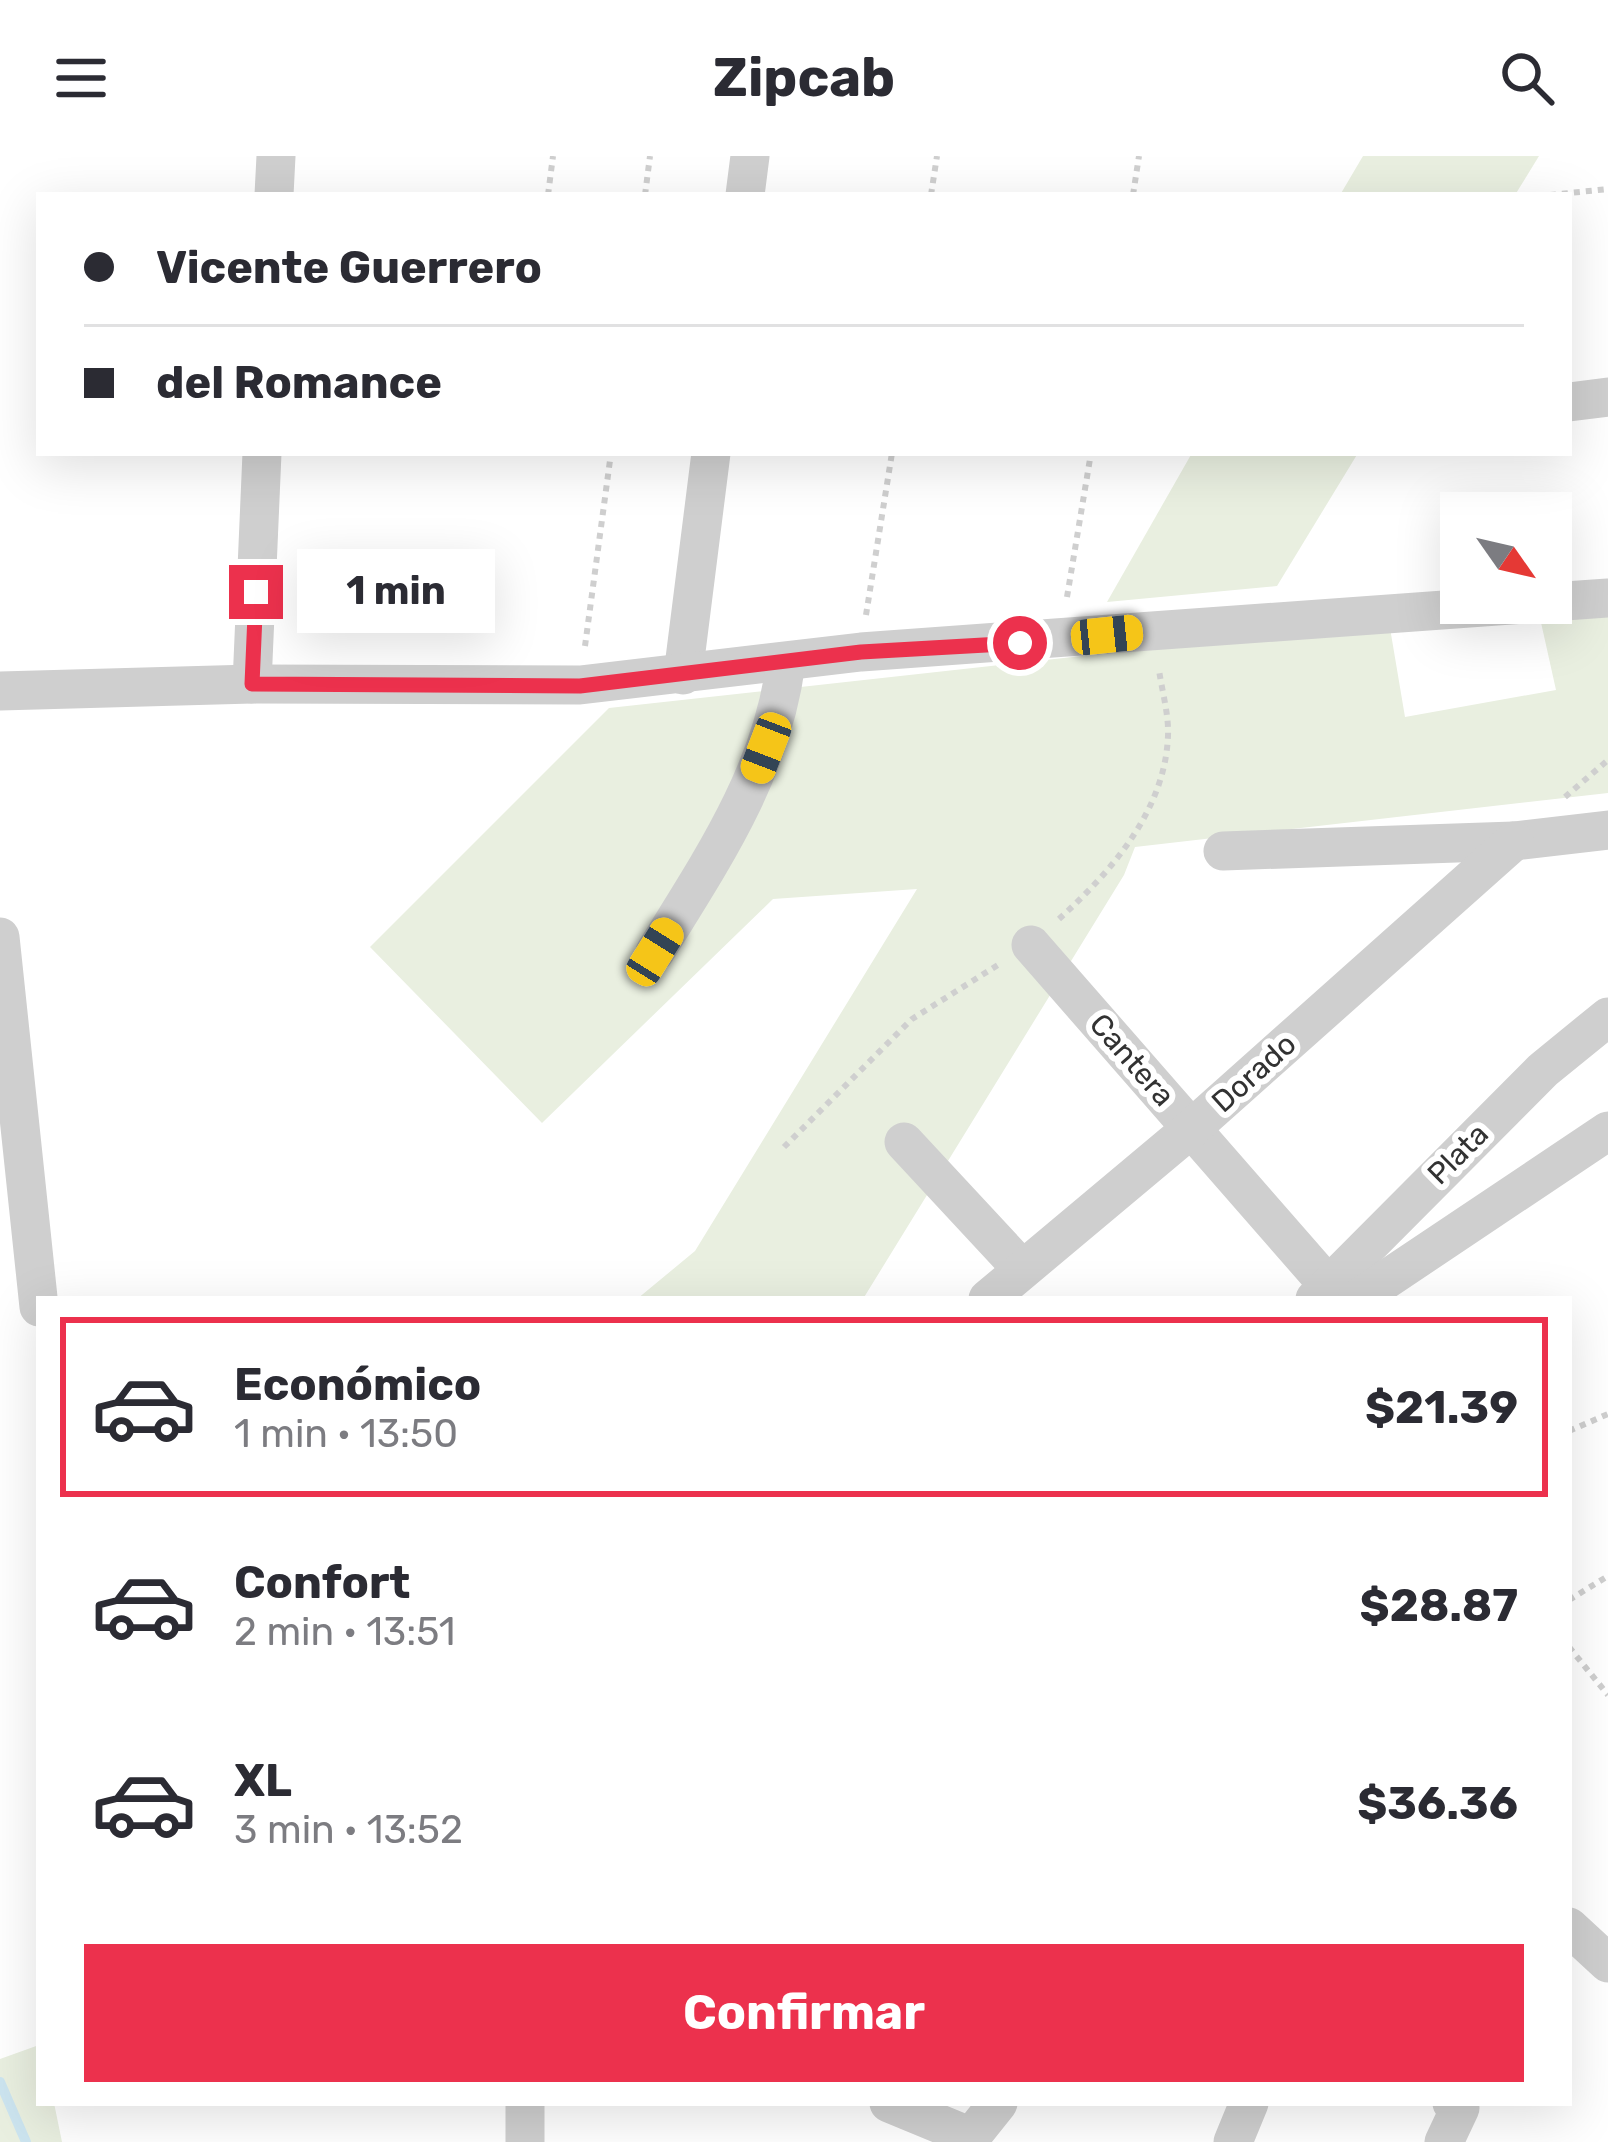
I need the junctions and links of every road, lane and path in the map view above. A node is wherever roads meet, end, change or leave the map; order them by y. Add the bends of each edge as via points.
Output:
1 (276, 156) edge
2 (553, 156) edge
3 (650, 156) edge
4 (750, 156) edge
5 (938, 156) edge
6 (1139, 156) edge
7 (1608, 189) edge
8 (274, 192) edge
9 (548, 192) edge
10 (645, 192) edge
11 (745, 192) edge
12 (932, 192) edge
13 (1133, 192) edge
14 (1572, 193) edge
15 (1608, 398) edge
16 (1572, 402) edge
17 (262, 456) edge
18 (611, 456) edge
19 (711, 456) edge
20 (892, 456) edge
21 (1090, 456) edge
22 (1608, 598) edge
23 (1572, 601) edge
24 (1440, 611) edge
25 (1060, 640) junction
26 (861, 652) junction
27 (786, 662) junction
28 (683, 675) junction
29 (252, 684) junction
30 (580, 686) junction
31 (0, 691) edge
32 (1608, 830) edge
33 (1514, 841) junction
34 (1223, 851) dead end
35 (0, 937) edge
36 (1030, 945) dead end
37 (655, 952) dead end
38 (1608, 1017) edge
39 (1192, 1128) junction
40 (1608, 1131) edge
41 (904, 1142) dead end
42 (1022, 1269) junction
43 (1334, 1294) edge
44 (38, 1296) edge
45 (991, 1296) edge
46 (1608, 1414) edge
47 (1572, 1430) edge
48 (1608, 1576) edge
49 (1572, 1598) edge
50 (1572, 1651) edge
51 (1608, 1695) edge
52 (1572, 1930) edge
53 (1608, 1963) edge
54 (525, 2106) edge
55 (896, 2106) edge
56 (996, 2106) edge
57 (1249, 2106) edge
58 (968, 2139) edge
59 (525, 2142) edge
60 (1233, 2142) edge

1 - 8 street
2 - 9 path
3 - 10 path
4 - 11 street
5 - 12 path
6 - 13 path
7 - 14 path
15 - 16 street
17 - 29 street
18 - 30 path
19 - 28 street
20 - 26 path
21 - 25 path
22 - 23 street
24 - 25 street
25 - 26 street
26 - 27 street
27 - 28 street
27 - 37 street via 779,713 738,819
28 - 30 street
29 - 30 street
29 - 31 street
32 - 33 street
33 - 34 street
33 - 39 street, Dorado
35 - 44 street
36 - 39 street, Cantera
38 - 43 street, Plata via 1543,1070
39 - 42 street, Dorado
39 - 43 street, Cantera
40 - 43 street
41 - 42 street
42 - 45 street, Dorado
46 - 47 path
48 - 49 path
50 - 51 path
52 - 53 street
54 - 59 street
55 - 58 street
56 - 58 street
57 - 60 street

